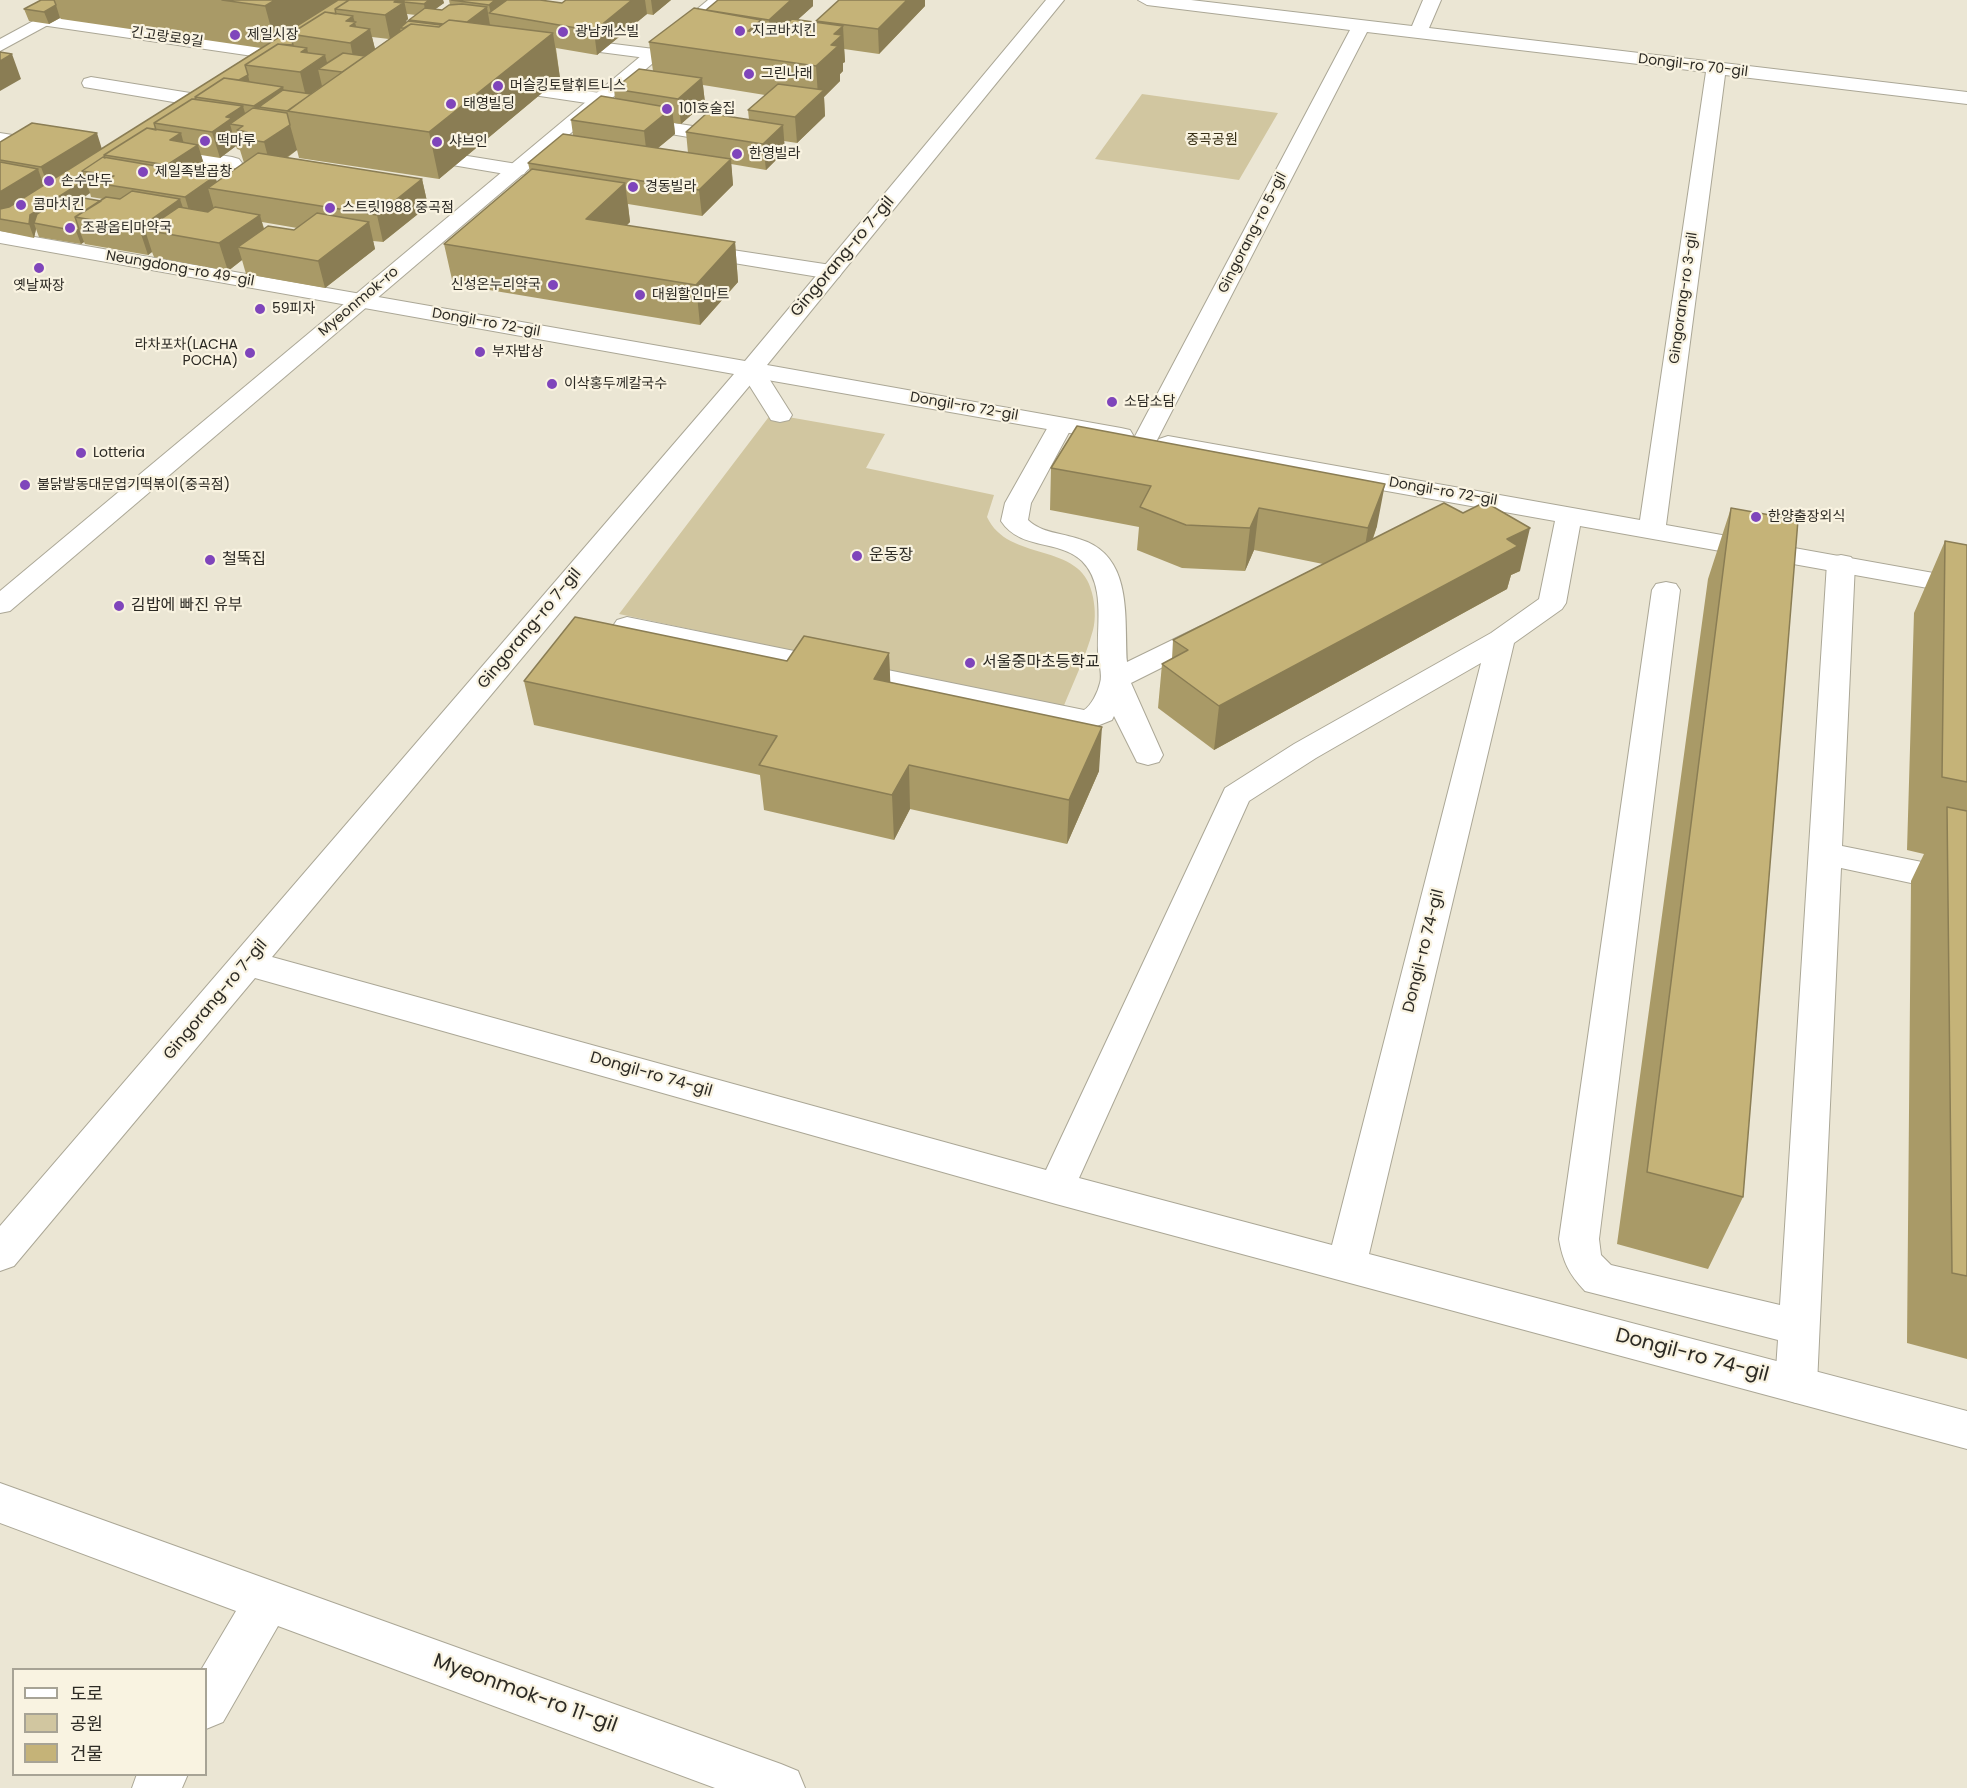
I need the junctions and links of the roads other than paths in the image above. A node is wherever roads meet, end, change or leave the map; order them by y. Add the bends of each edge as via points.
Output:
1 (85, 0) edge
2 (718, 0) edge
3 (1056, 0) edge
4 (1147, 0) edge
5 (1432, 0) edge
6 (47, 21) junction
7 (1360, 26) junction
8 (1419, 32) junction
9 (307, 43) edge
10 (0, 46) edge
11 (606, 48) edge
12 (654, 54) junction
13 (288, 60) junction
14 (1716, 69) junction
15 (259, 74) edge
16 (480, 82) edge
17 (91, 83) dead end
18 (1967, 98) edge
19 (600, 99) junction
20 (582, 114) junction
21 (188, 120) edge
22 (170, 132) edge
23 (0, 139) edge
24 (747, 140) edge
25 (70, 150) edge
26 (404, 152) edge
27 (232, 163) dead end
28 (517, 170) junction
29 (30, 223) edge
30 (2, 239) edge
31 (677, 247) edge
32 (254, 260) edge
33 (831, 272) junction
34 (228, 278) junction
35 (360, 302) junction
36 (751, 369) junction
37 (780, 415) dead end
38 (1061, 425) junction
39 (1145, 440) junction
40 (1569, 515) junction
41 (1652, 528) junction
42 (1841, 563) junction
43 (1967, 587) edge
44 (1666, 590) dead end
45 (0, 606) edge
46 (1240, 618) edge
47 (627, 626) edge
48 (1501, 639) junction
49 (1117, 679) junction
50 (1148, 755) dead end
51 (1825, 854) junction
52 (1967, 884) edge
53 (247, 963) junction
54 (1056, 1188) junction
55 (0, 1254) edge
56 (1347, 1264) junction
57 (1798, 1327) junction
58 (1796, 1384) junction
59 (1967, 1430) edge
60 (0, 1503) edge
61 (268, 1601) junction
62 (207, 1703) edge
63 (781, 1788) edge

1 - 6 street
2 - 12 street, Myeonmok-ro
3 - 33 street, Gingorang-ro 7-gil
4 - 7 street, Dongil-ro 70-gil
5 - 8 street
6 - 10 street
6 - 13 street, 긴고랑로9길
7 - 8 street, Dongil-ro 70-gil
7 - 39 street, Gingorang-ro 5-gil
8 - 14 street, Dongil-ro 70-gil
9 - 13 street
11 - 12 street
12 - 19 street, Myeonmok-ro
13 - 15 street
14 - 18 street, Dongil-ro 70-gil
14 - 41 street, Gingorang-ro 3-gil
16 - 19 street
17 - 21 street via 222,98
19 - 20 street, Myeonmok-ro
20 - 24 street
20 - 28 street, Myeonmok-ro
22 - 27 street via 140,152
23 - 25 street
26 - 28 street
28 - 35 street, Myeonmok-ro
29 - 30 street
30 - 34 street, Neungdong-ro 49-gil
31 - 33 street
32 - 34 street
33 - 36 street, Gingorang-ro 7-gil
34 - 35 street, Neungdong-ro 49-gil
35 - 36 street, Dongil-ro 72-gil
35 - 45 street, Myeonmok-ro
36 - 37 street
36 - 38 street, Dongil-ro 72-gil
36 - 53 street, Gingorang-ro 7-gil
38 - 39 street, Dongil-ro 72-gil
38 - 49 street via 1018,503 1014,521 1029,534 1071,545 1097,561 1115,603 1113,666
39 - 40 street, Dongil-ro 72-gil
40 - 41 street, Dongil-ro 72-gil
40 - 48 street via 1552,603
41 - 42 street, Dongil-ro 72-gil
42 - 43 street, Dongil-ro 72-gil
42 - 51 street
44 - 57 street via 1579,1239 1583,1262 1599,1279
46 - 49 street
47 - 49 street via 1086,720 1101,713
48 - 54 street via 1246,787 1230,804
48 - 56 street, Dongil-ro 74-gil
49 - 50 street
51 - 52 street
51 - 57 street
53 - 54 street, Dongil-ro 74-gil
53 - 55 street, Gingorang-ro 7-gil
54 - 56 street, Dongil-ro 74-gil
56 - 58 street, Dongil-ro 74-gil
57 - 58 street
58 - 59 street, Dongil-ro 74-gil
60 - 61 street, Myeonmok-ro 11-gil
61 - 62 street
61 - 63 street, Myeonmok-ro 11-gil

